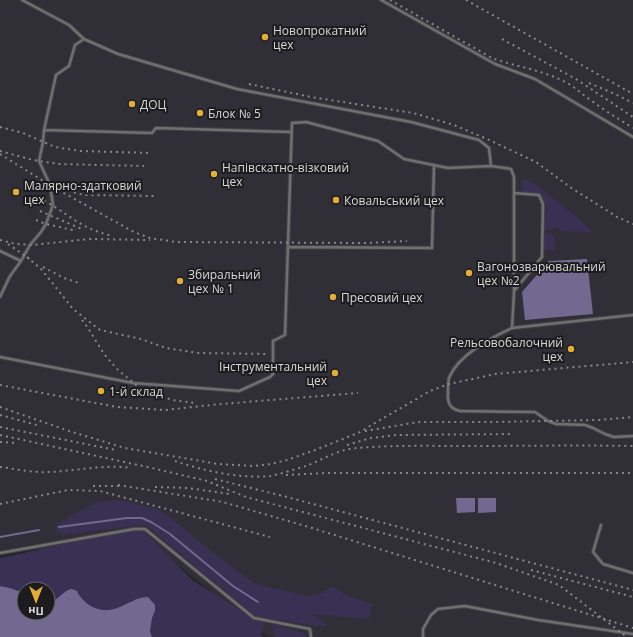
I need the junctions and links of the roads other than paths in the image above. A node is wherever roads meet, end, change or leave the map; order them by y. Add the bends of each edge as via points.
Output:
1 (22, 0) edge
2 (381, 0) edge
3 (84, 39) junction
4 (44, 130) junction
5 (291, 132) junction
6 (633, 137) edge
7 (434, 165) junction
8 (491, 166) junction
9 (514, 193) junction
10 (288, 247) junction
11 (0, 251) edge
12 (21, 261) junction
13 (514, 292) junction
14 (0, 297) edge
15 (633, 315) edge
16 (512, 328) junction
17 (0, 357) edge
18 (633, 436) edge
19 (601, 525) dead end
20 (0, 553) edge
21 (633, 573) edge
22 (633, 634) edge
23 (311, 637) edge
24 (423, 637) edge

1 - 3 lane via 69,25
2 - 6 lane via 495,64 535,79
3 - 4 lane via 75,46 69,66 56,74
3 - 8 lane via 118,54 237,89 411,122 479,140 489,148
4 - 5 lane via 152,133 156,128
4 - 12 lane via 39,161 50,185 53,205 46,224
5 - 7 lane via 292,123 306,122 378,141 404,159
5 - 10 lane
7 - 8 lane via 448,168
7 - 10 lane via 432,248
8 - 9 lane via 511,169
9 - 13 lane
9 - 13 lane via 538,195 544,204 542,257
10 - 17 lane via 285,335 273,341 273,374 239,391 133,383
11 - 12 lane
12 - 14 lane
13 - 16 lane
15 - 16 lane
16 - 18 lane via 465,355 455,366 448,380 447,397 452,408 460,411 535,412 556,424 585,425 605,434
19 - 21 lane via 593,552 603,564
20 - 23 lane via 145,528 254,618 310,630
22 - 24 lane via 465,606 438,609 423,629

